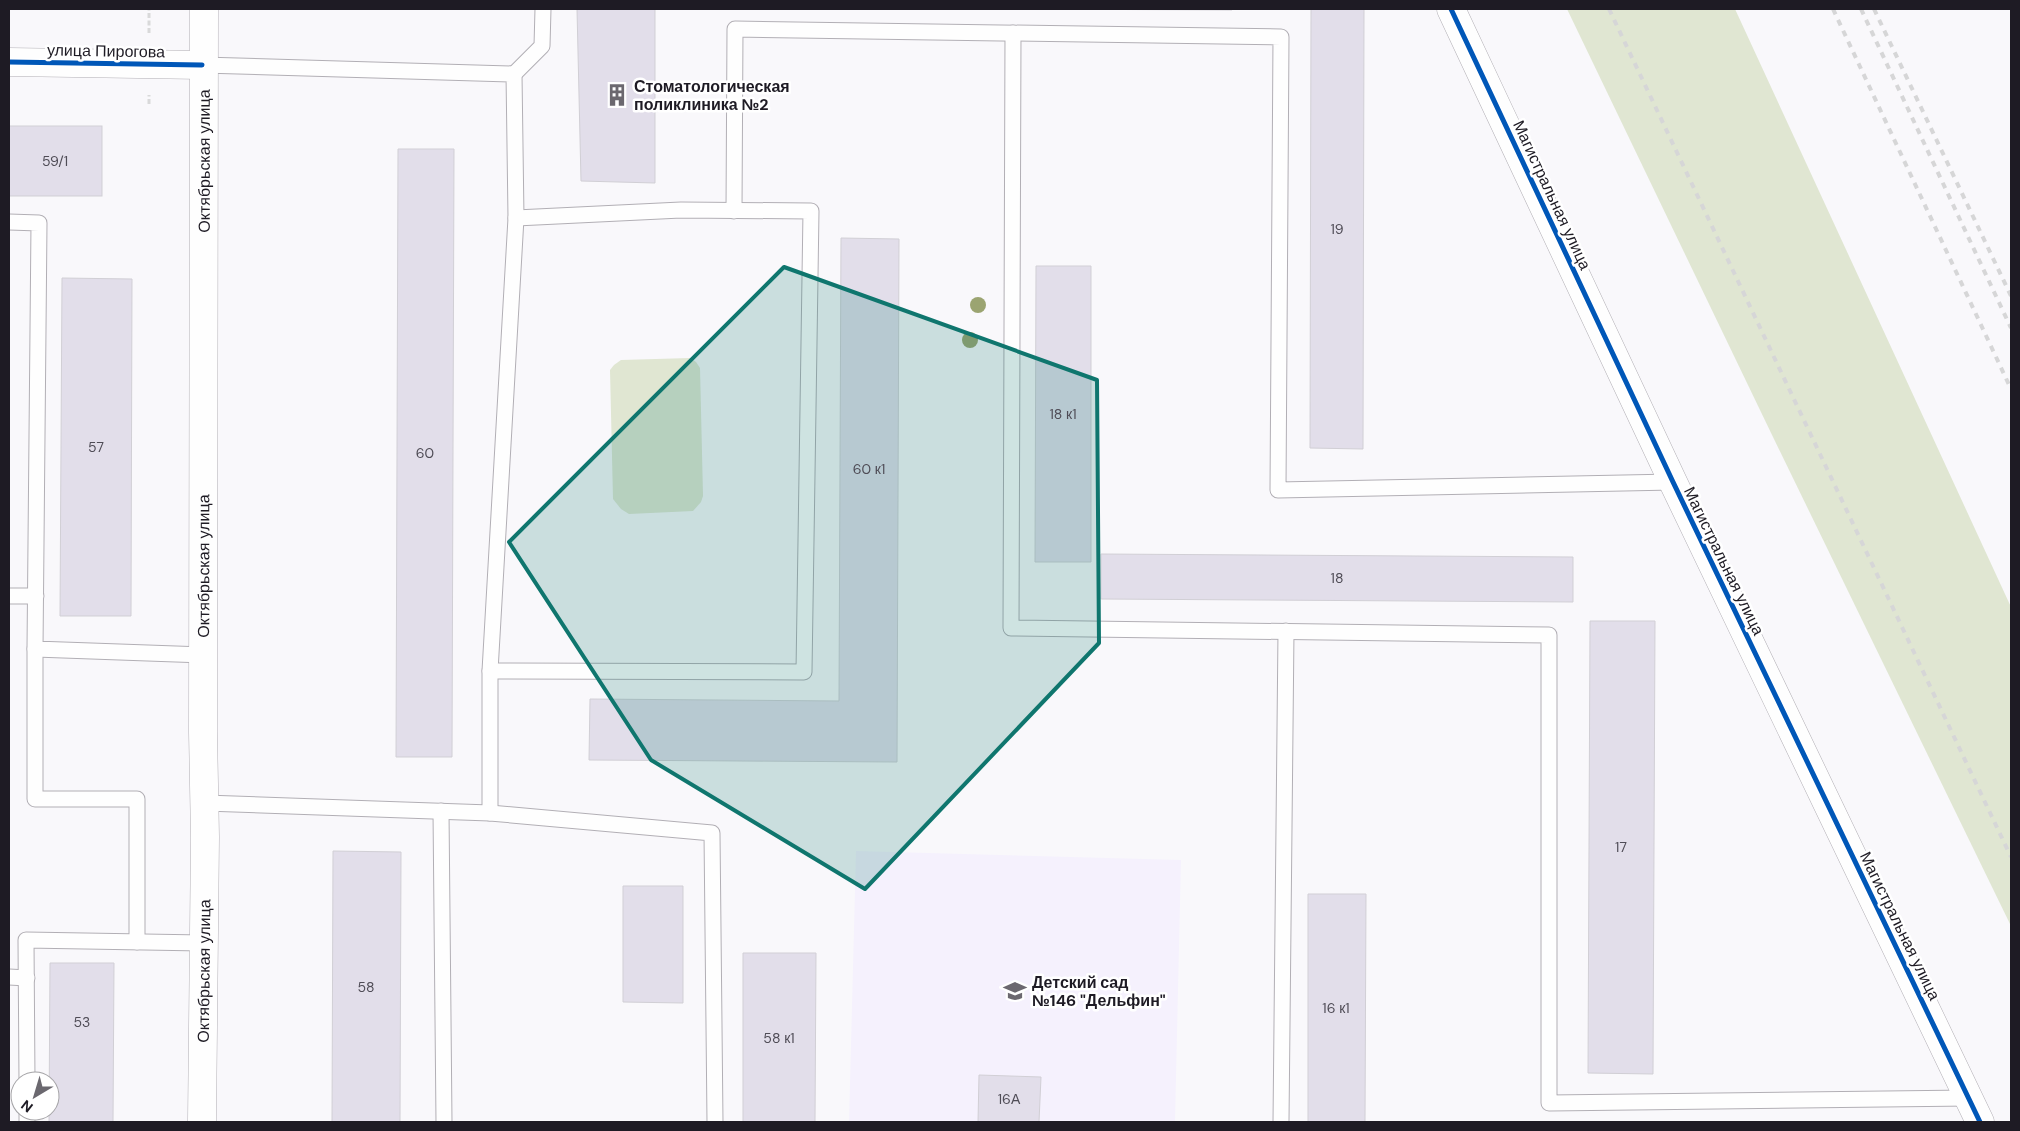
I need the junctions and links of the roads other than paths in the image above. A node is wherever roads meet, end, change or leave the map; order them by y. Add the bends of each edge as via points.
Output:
1 (204, 9) edge
2 (543, 9) edge
3 (1451, 9) edge
4 (1013, 33) junction
5 (9, 62) edge
6 (202, 65) junction
7 (514, 74) junction
8 (734, 211) junction
9 (516, 218) junction
10 (9, 222) edge
11 (1672, 482) junction
12 (9, 596) edge
13 (36, 596) junction
14 (1286, 631) junction
15 (35, 649) junction
16 (204, 655) junction
17 (490, 671) junction
18 (205, 803) junction
19 (441, 811) junction
20 (490, 813) junction
21 (137, 942) junction
22 (203, 943) junction
23 (9, 976) edge
24 (27, 978) junction
25 (27, 1071) edge
26 (1974, 1110) edge
27 (202, 1122) edge
28 (444, 1122) edge
29 (715, 1122) edge
30 (1281, 1122) edge

1 - 6 street, Октябрьская улица
2 - 7 lane via 542,46
3 - 11 street, Магистральная улица
4 - 8 lane via 736,29
4 - 11 lane via 1281,37 1278,490
4 - 14 lane via 1012,628
5 - 6 street, улица Пирогова
6 - 7 lane
6 - 16 street, Октябрьская улица
7 - 9 lane
8 - 9 lane via 681,210
8 - 17 lane via 811,211 804,672
9 - 17 lane
10 - 13 lane via 39,223
11 - 26 street, Магистральная улица
12 - 13 lane
13 - 15 lane
14 - 26 lane via 1549,635 1549,1103
14 - 30 lane
15 - 16 lane
15 - 21 lane via 35,799 137,799
16 - 18 street, Октябрьская улица
17 - 20 lane
18 - 19 lane
18 - 22 street, Октябрьская улица
19 - 20 lane
19 - 28 lane
20 - 29 lane via 712,834
21 - 22 lane
21 - 24 lane via 26,940
22 - 27 street, Октябрьская улица
23 - 24 lane
24 - 25 lane

